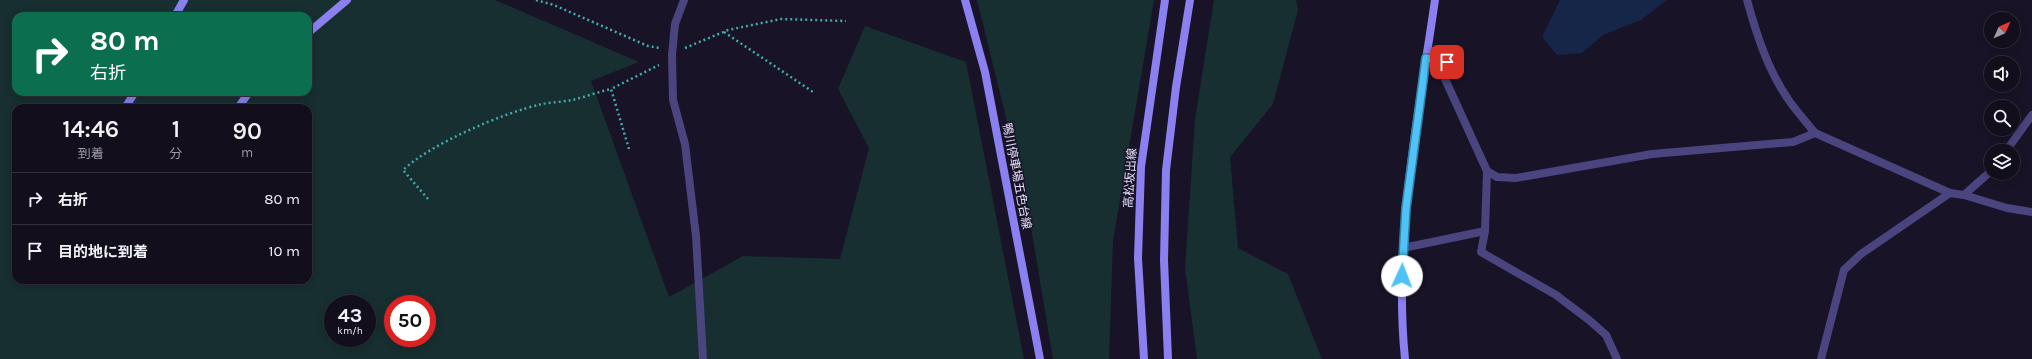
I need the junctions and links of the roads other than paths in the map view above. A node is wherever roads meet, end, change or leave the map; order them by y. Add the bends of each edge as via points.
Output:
1 (184, 0) edge
2 (347, 0) edge
3 (684, 0) edge
4 (965, 0) edge
5 (1166, 0) edge
6 (1190, 0) edge
7 (1435, 0) edge
8 (1747, 0) edge
9 (178, 12) edge
10 (312, 30) edge
11 (1426, 58) junction
12 (2032, 115) edge
13 (1815, 133) junction
14 (2011, 144) edge
15 (1487, 171) junction
16 (1984, 176) edge
17 (1950, 193) junction
18 (1964, 195) junction
19 (2032, 212) edge
20 (1485, 231) junction
21 (1403, 248) junction
22 (703, 359) edge
23 (1040, 359) edge
24 (1144, 359) edge
25 (1168, 359) edge
26 (1405, 359) edge
27 (1617, 359) edge
28 (1821, 359) edge

1 - 9 main road
2 - 10 main road
3 - 22 street via 675,24 672,55 673,100 685,144 696,236
4 - 23 main road, 鴨川停車場五色台線 via 986,80
5 - 24 main road, 高松坂出線 via 1141,167 1138,258
6 - 25 main road via 1166,170 1164,260
7 - 11 main road
8 - 13 street via 1758,38 1773,74 1790,102
11 - 15 street via 1447,62 1445,79
11 - 21 main road
12 - 14 street
13 - 15 street via 1793,142 1652,154 1516,178 1497,177
13 - 17 street
15 - 20 street
16 - 18 street
17 - 18 street
17 - 28 street via 1861,254 1844,270
18 - 19 street via 2007,208
20 - 21 street
20 - 27 street via 1481,252 1556,295 1589,320 1606,335
21 - 26 main road

